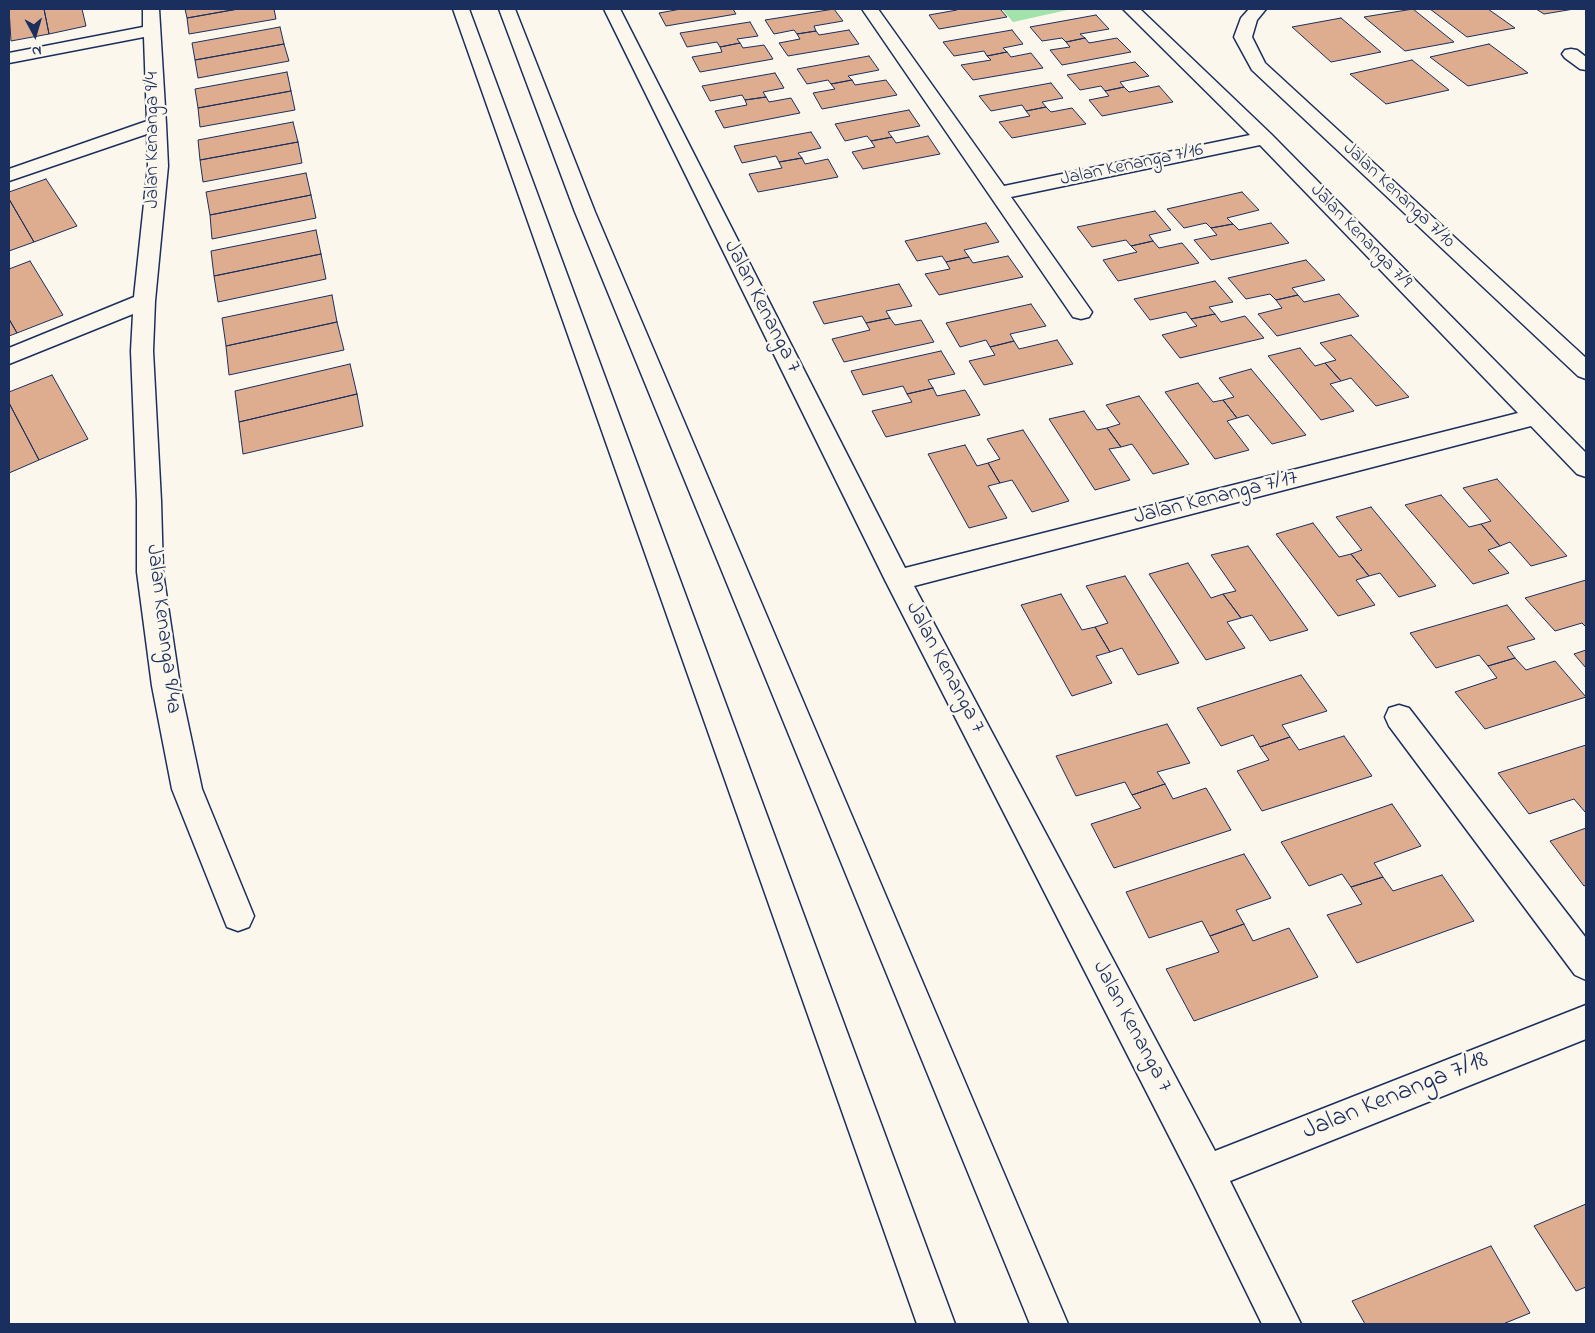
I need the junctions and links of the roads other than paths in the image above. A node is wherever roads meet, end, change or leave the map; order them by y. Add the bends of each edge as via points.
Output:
1 (151, 9) edge
2 (461, 9) edge
3 (507, 9) edge
4 (612, 9) edge
5 (870, 9) edge
6 (1131, 9) edge
7 (1258, 9) edge
8 (153, 30) junction
9 (1571, 54) dead end
10 (9, 58) edge
11 (1586, 65) edge
12 (157, 124) junction
13 (1264, 138) junction
14 (9, 175) edge
15 (1000, 193) junction
16 (144, 301) junction
17 (1081, 312) dead end
18 (9, 356) edge
19 (1586, 371) edge
20 (1534, 417) junction
21 (1586, 468) edge
22 (898, 580) junction
23 (1399, 717) dead end
24 (238, 916) dead end
25 (1586, 964) edge
26 (1586, 1022) edge
27 (1206, 1172) junction
28 (936, 1324) edge
29 (1049, 1324) edge
30 (1282, 1324) edge

1 - 8 street, Jalan Kenanga 9/4
2 - 28 street
3 - 29 street via 585,212
4 - 22 street, Jalan Kenanga 7
5 - 15 street
6 - 13 street, Jalan Kenanga 7/9
7 - 19 street, Jalan Kenanga 7/10 via 1249,18 1243,37 1258,66
8 - 10 street
8 - 12 street, Jalan Kenanga 9/4
9 - 11 street
12 - 14 street
12 - 16 street, Jalan Kenanga 9/4 via 156,192
13 - 15 street, Jalan Kenanga 7/16
13 - 20 street, Jalan Kenanga 7/9
15 - 17 street
16 - 18 street
16 - 24 street, Jalan Kenanga 9/4a via 142,351 150,572 166,686 187,789
20 - 21 street, Jalan Kenanga 7/9
20 - 22 street, Jalan Kenanga 7/17
22 - 27 street, Jalan Kenanga 7
23 - 25 street
26 - 27 street, Jalan Kenanga 7/18
27 - 30 street, Jalan Kenanga 7

